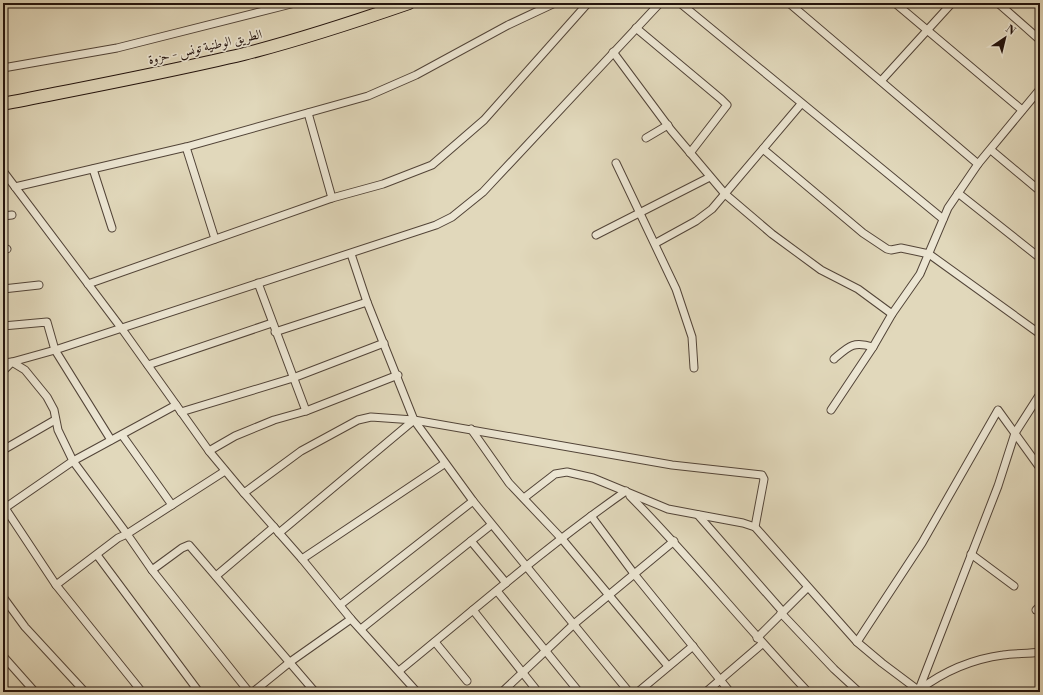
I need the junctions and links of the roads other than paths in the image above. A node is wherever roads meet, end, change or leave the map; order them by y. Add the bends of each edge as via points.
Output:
1 (296, 3) edge
2 (409, 3) edge
3 (554, 3) edge
4 (588, 3) edge
5 (660, 3) edge
6 (680, 3) edge
7 (789, 3) edge
8 (895, 3) edge
9 (952, 3) edge
10 (998, 3) edge
11 (636, 28) junction
12 (926, 30) junction
13 (1040, 40) edge
14 (613, 52) junction
15 (3, 68) edge
16 (881, 81) junction
17 (1039, 92) edge
18 (3, 104) edge
19 (801, 104) junction
20 (1022, 110) junction
21 (308, 113) junction
22 (668, 125) junction
23 (646, 138) dead end
24 (186, 147) junction
25 (763, 149) junction
26 (991, 150) junction
27 (690, 153) junction
28 (616, 163) dead end
29 (978, 164) junction
30 (93, 169) junction
31 (3, 171) edge
32 (710, 177) junction
33 (15, 188) junction
34 (1040, 191) edge
35 (958, 193) junction
36 (725, 194) junction
37 (332, 198) junction
38 (641, 214) junction
39 (12, 215) dead end
40 (3, 216) edge
41 (943, 219) junction
42 (112, 228) dead end
43 (596, 235) dead end
44 (215, 239) junction
45 (656, 243) junction
46 (350, 254) junction
47 (929, 254) junction
48 (1040, 258) edge
49 (258, 283) junction
50 (88, 284) junction
51 (38, 285) dead end
52 (3, 289) edge
53 (367, 302) junction
54 (892, 314) junction
55 (272, 323) junction
56 (3, 326) edge
57 (122, 329) junction
58 (275, 332) junction
59 (1040, 334) edge
60 (384, 343) junction
61 (873, 347) junction
62 (55, 350) junction
63 (834, 359) dead end
64 (12, 362) junction
65 (3, 363) edge
66 (148, 365) junction
67 (694, 368) dead end
68 (3, 371) edge
69 (398, 375) junction
70 (293, 378) junction
71 (1040, 394) edge
72 (176, 405) junction
73 (831, 410) dead end
74 (306, 411) junction
75 (181, 412) junction
76 (56, 420) junction
77 (414, 420) junction
78 (471, 429) junction
79 (1015, 433) junction
80 (122, 434) junction
81 (111, 440) junction
82 (3, 450) edge
83 (209, 451) junction
84 (73, 462) junction
85 (444, 464) junction
86 (1040, 468) edge
87 (225, 471) junction
88 (626, 491) junction
89 (244, 492) junction
90 (524, 498) junction
91 (473, 501) junction
92 (4, 505) edge
93 (172, 506) junction
94 (698, 515) junction
95 (591, 516) junction
96 (491, 525) junction
97 (274, 527) junction
98 (755, 528) junction
99 (279, 533) junction
100 (127, 534) junction
101 (562, 540) junction
102 (471, 541) junction
103 (674, 541) junction
104 (971, 554) junction
105 (97, 555) junction
106 (302, 559) junction
107 (527, 566) junction
108 (152, 570) junction
109 (635, 575) junction
110 (216, 576) junction
111 (506, 583) junction
112 (56, 585) junction
113 (1014, 586) dead end
114 (807, 588) junction
115 (496, 591) junction
116 (3, 596) edge
117 (608, 596) junction
118 (340, 606) junction
119 (473, 610) junction
120 (782, 612) junction
121 (351, 619) junction
122 (574, 624) junction
123 (361, 629) junction
124 (757, 638) junction
125 (435, 642) junction
126 (857, 642) junction
127 (762, 644) junction
128 (693, 646) junction
129 (546, 652) junction
130 (1040, 652) edge
131 (3, 656) edge
132 (290, 662) junction
133 (668, 666) junction
134 (399, 671) junction
135 (523, 674) junction
136 (720, 679) junction
137 (467, 681) dead end
138 (918, 691) edge
139 (36, 692) edge
140 (85, 692) edge
141 (142, 692) edge
142 (199, 692) edge
143 (249, 692) edge
144 (253, 692) edge
145 (315, 692) edge
146 (417, 692) edge
147 (502, 692) edge
148 (538, 692) edge
149 (579, 692) edge
150 (629, 692) edge
151 (638, 692) edge
152 (706, 692) edge
153 (730, 692) edge
154 (808, 692) edge
155 (859, 692) edge

1 - 15 street via 117,48
2 - 18 main road, الطريق الوطنية تونس - حزوة via 315,34 194,66
3 - 21 street via 368,96
4 - 37 street via 484,120 440,158 419,171
5 - 11 street
6 - 19 street
7 - 16 street
8 - 12 street
9 - 12 street
10 - 13 street
11 - 14 street
11 - 27 street via 727,105
12 - 16 street
12 - 20 street
14 - 22 street
14 - 46 street via 483,192 452,217 436,225
16 - 29 street
17 - 20 street
19 - 25 street
19 - 41 street
20 - 26 street
21 - 24 street
21 - 37 street
22 - 23 street
22 - 27 street
24 - 30 street
24 - 44 street
25 - 36 street
25 - 47 street via 863,233 887,249 901,248
26 - 29 street
26 - 34 street
27 - 32 street
28 - 38 street
29 - 35 street
30 - 33 street
30 - 42 street
31 - 33 street
32 - 36 street
32 - 38 street
33 - 50 street
35 - 41 street
35 - 48 street
36 - 45 street via 702,217
36 - 54 street via 772,234 822,270 858,289
37 - 44 street
38 - 43 street
38 - 45 street
39 - 40 street
41 - 47 street
44 - 50 street
45 - 67 street via 687,318 692,337
46 - 49 street
46 - 53 street
47 - 54 street via 920,274
47 - 59 street
49 - 55 street
49 - 57 street
50 - 57 street
51 - 52 street
53 - 58 street
53 - 60 street
54 - 61 street
55 - 58 street
55 - 66 street
56 - 62 street via 46,321
57 - 62 street
57 - 66 street
58 - 70 street
60 - 69 street
60 - 70 street
61 - 63 street via 854,344
61 - 73 street
62 - 64 street
62 - 81 street
64 - 65 street
64 - 68 street
64 - 76 street via 35,380 54,410
66 - 72 street
69 - 74 street
69 - 77 street
70 - 74 street
70 - 75 street
71 - 79 street
72 - 75 street
72 - 80 street
74 - 83 street via 274,420 235,436
75 - 83 street
76 - 82 street
76 - 84 street
77 - 78 street
77 - 85 street
77 - 89 street via 358,420 301,451
77 - 99 street
78 - 90 street via 509,483
78 - 98 street via 672,465 762,475 764,479
79 - 86 street
79 - 104 street via 998,486
79 - 126 street via 998,410 922,542
80 - 81 street
80 - 93 street
81 - 84 street
83 - 87 street
84 - 92 street
84 - 100 street
85 - 91 street
85 - 106 street
87 - 89 street
87 - 93 street
88 - 90 street via 593,478 559,472
88 - 94 street via 658,506
88 - 95 street
88 - 103 street
89 - 97 street
90 - 101 street
91 - 96 street
91 - 118 street
92 - 112 street
93 - 100 street
94 - 98 street via 743,523
94 - 120 street
95 - 101 street
95 - 109 street
96 - 102 street
96 - 107 street
97 - 99 street
97 - 110 street
98 - 114 street
99 - 106 street
100 - 105 street
100 - 108 street
101 - 107 street
101 - 117 street
102 - 111 street
102 - 123 street
103 - 109 street
103 - 124 street
104 - 113 street
104 - 138 street
105 - 112 street
105 - 142 street
106 - 118 street
107 - 111 street
107 - 122 street
108 - 110 street via 189,545
108 - 143 street
109 - 117 street
109 - 128 street
110 - 132 street
111 - 115 street
112 - 141 street
114 - 120 street
114 - 126 street
115 - 119 street
115 - 129 street
116 - 140 street via 25,627
117 - 122 street
117 - 133 street
118 - 121 street
119 - 125 street
119 - 135 street
120 - 124 street
120 - 155 street via 834,670
121 - 123 street
121 - 132 street
122 - 129 street
122 - 150 street
123 - 134 street
124 - 127 street
125 - 134 street
125 - 137 street
126 - 138 street
127 - 136 street
127 - 154 street
128 - 133 street
128 - 136 street
129 - 135 street
129 - 149 street
130 - 138 street via 981,660 948,671
131 - 139 street
132 - 144 street
132 - 145 street
133 - 151 street
134 - 146 street
135 - 147 street
135 - 148 street
136 - 152 street
136 - 153 street

